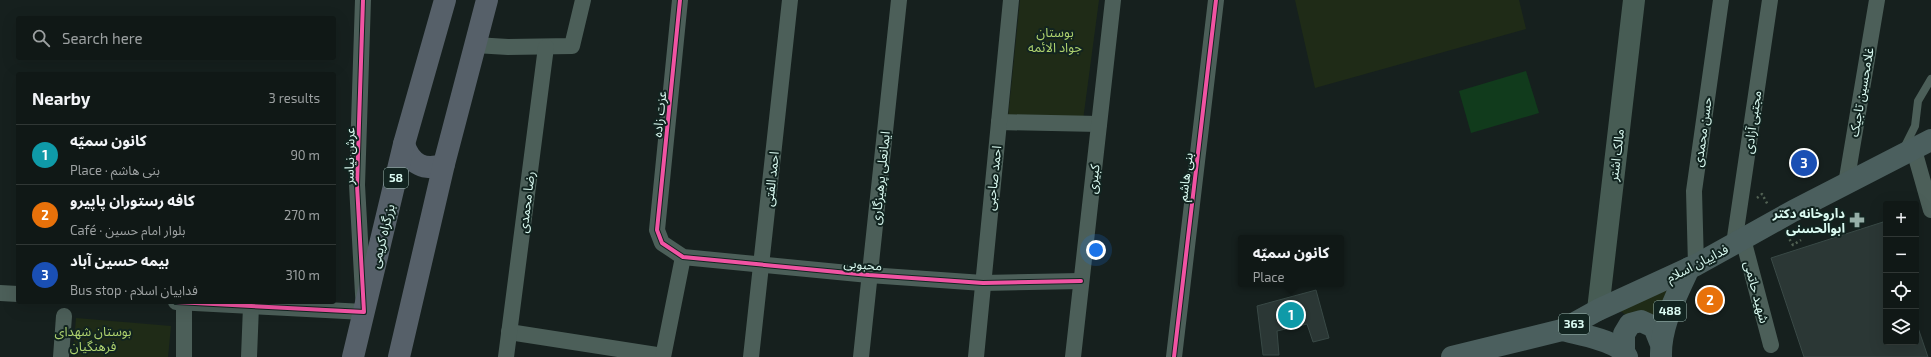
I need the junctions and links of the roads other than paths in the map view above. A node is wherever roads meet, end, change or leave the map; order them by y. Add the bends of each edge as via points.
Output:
1 (363, 0) edge
2 (445, 0) edge
3 (487, 0) edge
4 (583, 0) edge
5 (680, 0) edge
6 (790, 0) edge
7 (899, 0) edge
8 (1011, 0) edge
9 (1113, 0) edge
10 (1216, 0) edge
11 (1634, 0) edge
12 (1721, 0) edge
13 (1770, 0) edge
14 (1877, 0) edge
15 (475, 45) junction
16 (546, 46) junction
17 (1931, 79) edge
18 (999, 122) junction
19 (1099, 124) junction
20 (404, 144) junction
21 (1915, 149) edge
22 (444, 164) junction
23 (1846, 184) junction
24 (1931, 210) edge
25 (657, 230) joint
26 (1738, 242) junction
27 (683, 257) junction
28 (762, 264) junction
29 (1692, 267) junction
30 (869, 275) junction
31 (1081, 281) junction
32 (983, 283) junction
33 (0, 293) edge
34 (16, 294) edge
35 (0, 298) edge
36 (184, 304) edge
37 (218, 304) edge
38 (251, 306) junction
39 (1598, 310) junction
40 (364, 312) junction
41 (64, 316) dead end
42 (1562, 330) junction
43 (509, 332) junction
44 (1771, 345) dead end
45 (1660, 350) edge
46 (1625, 354) edge
47 (663, 356) edge
48 (61, 357) edge
49 (184, 357) edge
50 (249, 357) edge
51 (353, 357) edge
52 (399, 357) edge
53 (506, 357) edge
54 (752, 357) edge
55 (861, 357) edge
56 (976, 357) edge
57 (1073, 357) edge
58 (1174, 357) edge
59 (1452, 357) edge

1 - 40 street, عرش نیاسر via 357,185
2 - 20 highway, بزرگراه کریمی / 58
3 - 15 highway
4 - 16 street via 572,46
5 - 25 street, عزت زاده
6 - 28 street, احمد الفتی
7 - 30 street, ایمانعلی پرهیزگاری
8 - 18 street, احمد صاحبی
9 - 19 street, کبیری
10 - 58 street, بنی هاشم
11 - 39 main road, مالک اشتر
12 - 29 street, حسن محمدی via 1694,191
13 - 26 street, مجتبی آزادی
14 - 23 street, غلامحسین تاجیک
15 - 16 street
15 - 22 highway
16 - 43 street, رضا محمدی
17 - 21 lane via 1918,101
18 - 19 street
18 - 32 street, احمد صاحبی
19 - 31 street, کبیری
20 - 22 highway via 407,153 418,165 431,168
20 - 40 highway, بزرگراه کریمی / 58
21 - 23 main road, فداییان اسلام / 363
21 - 24 street
22 - 52 highway
23 - 26 main road, فداییان اسلام / 363
25 - 27 street, محبوبی via 662,244
26 - 29 main road, فداییان اسلام / 363
26 - 44 street, شهید حاتمی
27 - 28 street, محبوبی
27 - 47 street
28 - 30 street, محبوبی
28 - 54 street, احمد الفتی
29 - 39 main road, فداییان اسلام / 363
29 - 45 main road, 488 via 1668,315
30 - 32 street, محبوبی
30 - 55 street, ایمانعلی پرهیزگاری
31 - 32 street, محبوبی
31 - 57 street, کبیری
32 - 56 street, احمد صاحبی
33 - 34 street
33 - 35 street
36 - 49 street
37 - 38 street
38 - 40 street
38 - 50 street
39 - 42 main road, فداییان اسلام / 363
40 - 51 highway, بزرگراه کریمی / 58
41 - 48 street
42 - 46 main road via 1602,340
42 - 59 main road, فداییان اسلام / 363
43 - 47 street
43 - 53 street, رضا محمدی
45 - 46 main road via 1654,327 1641,321 1630,324 1624,334

